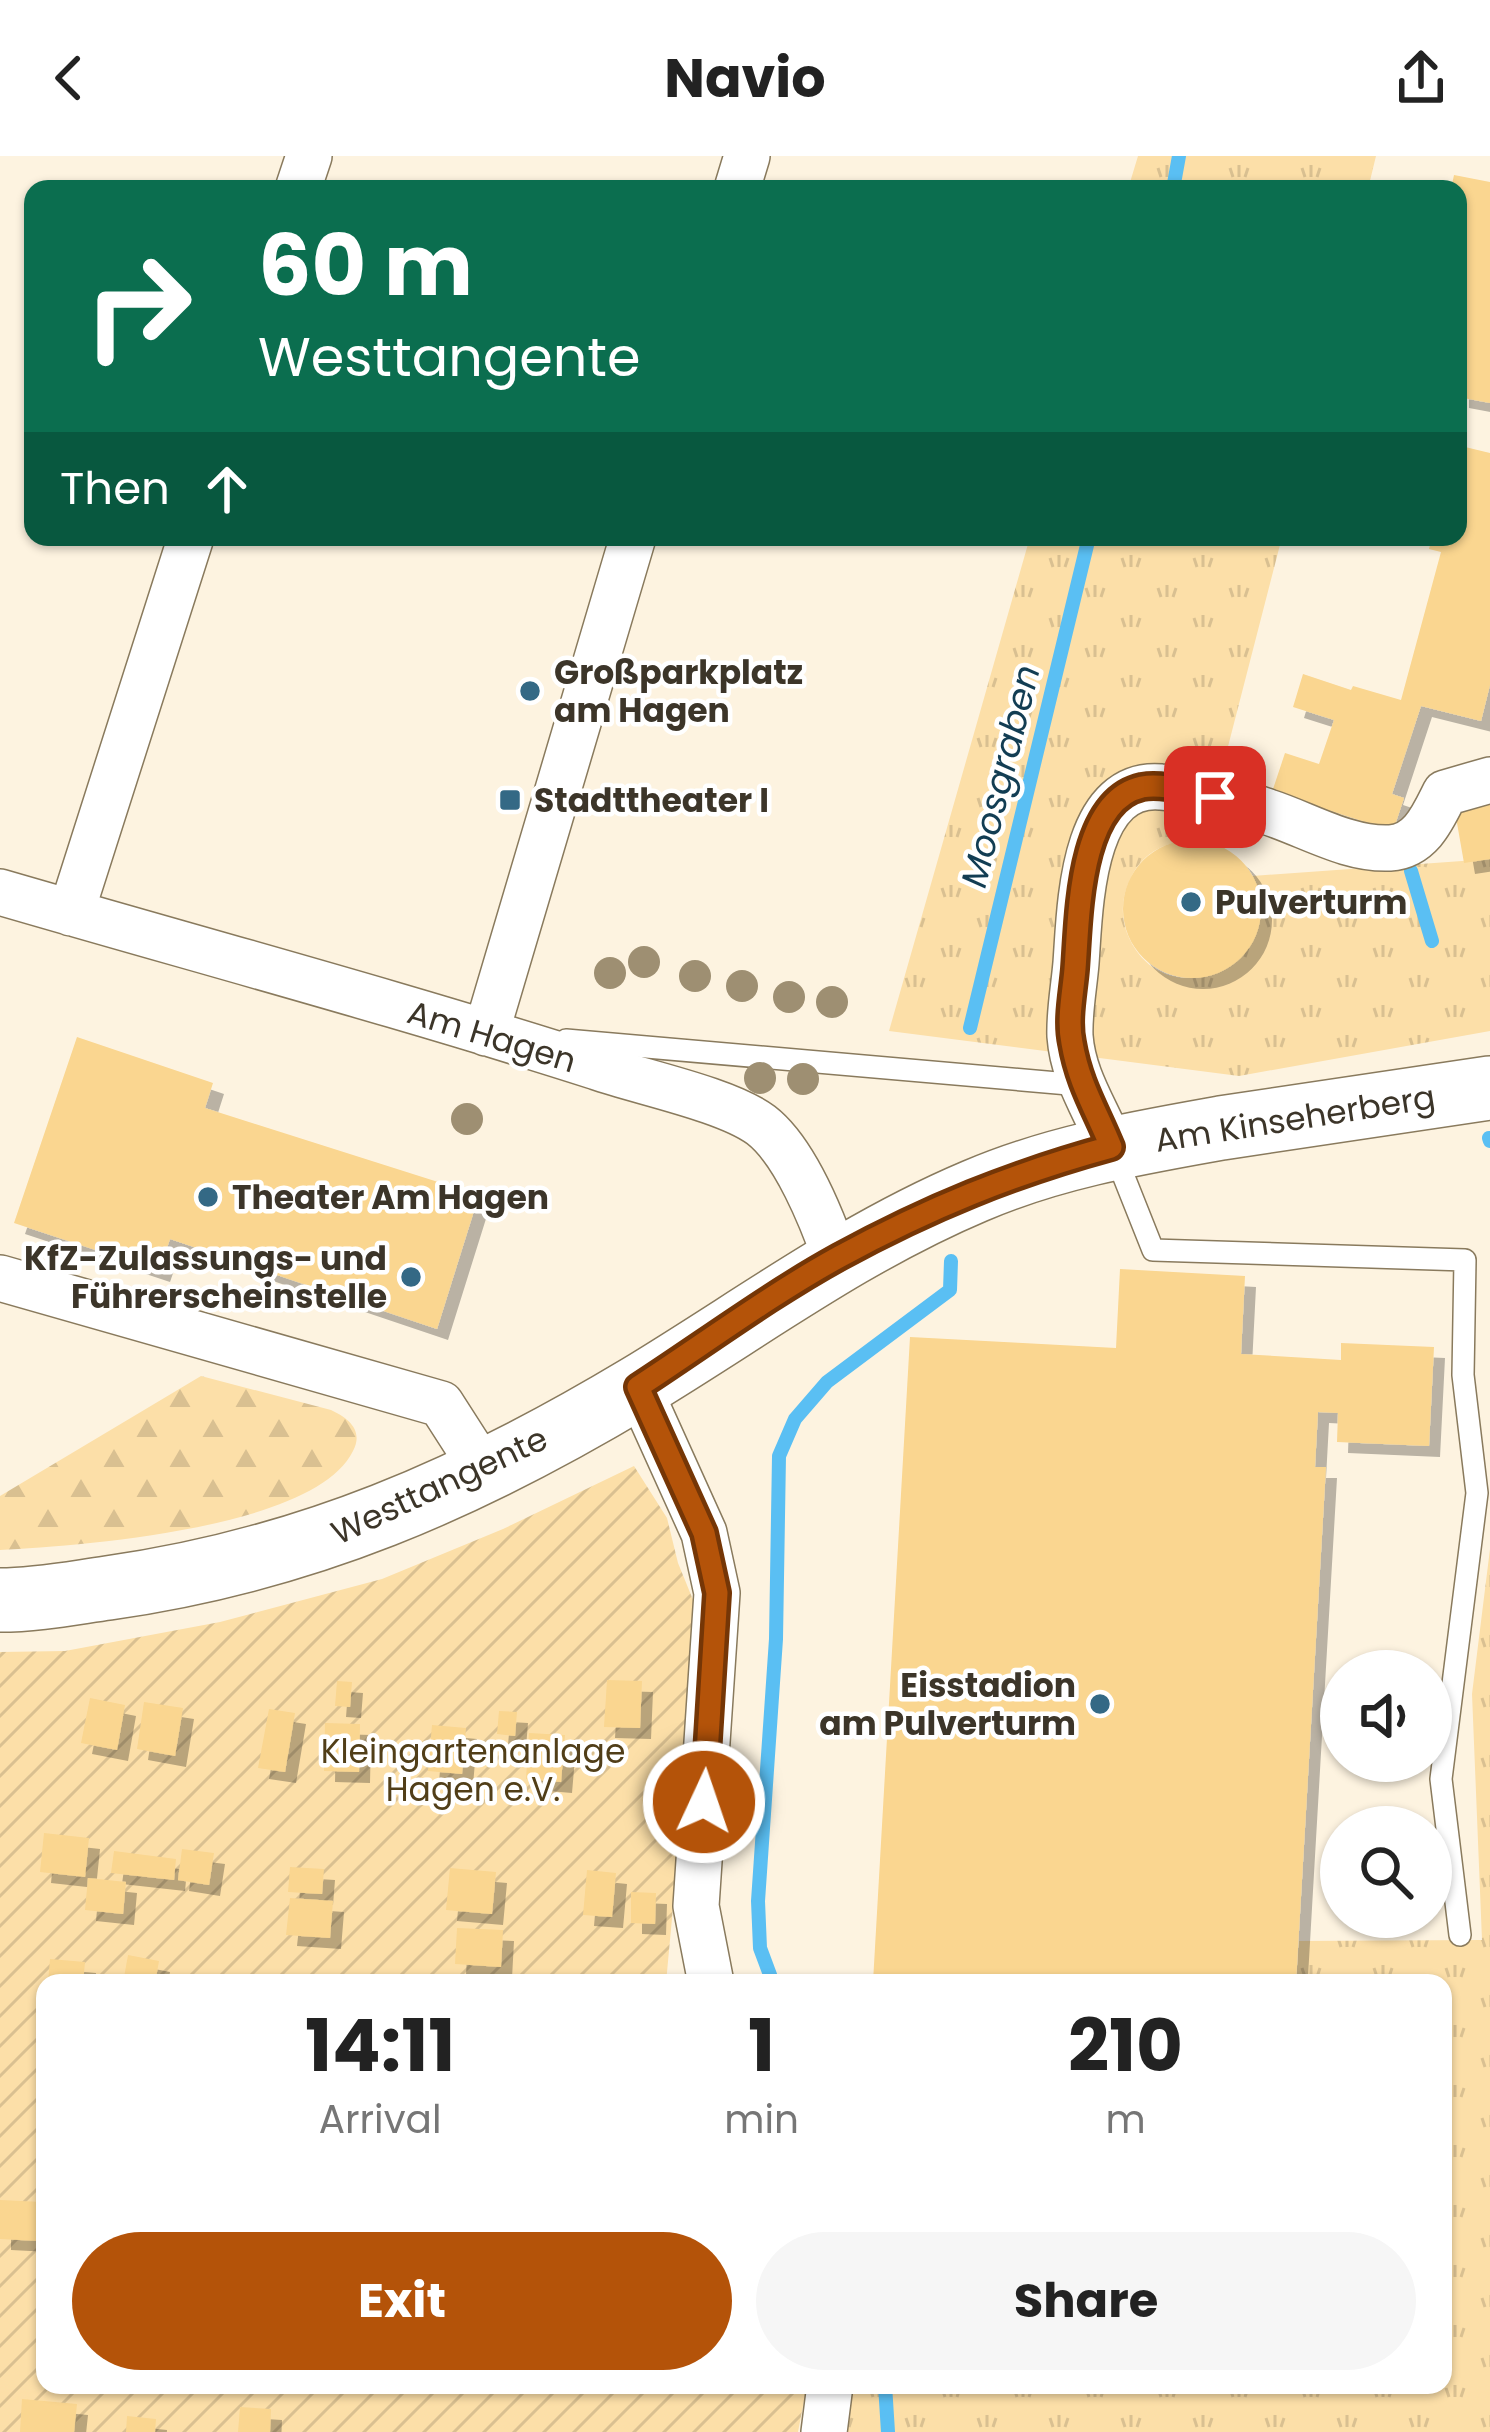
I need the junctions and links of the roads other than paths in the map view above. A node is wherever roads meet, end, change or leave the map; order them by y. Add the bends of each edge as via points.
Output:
1 (188, 546) edge
2 (630, 546) edge
3 (1490, 780) edge
4 (0, 892) edge
5 (71, 914) junction
6 (486, 1033) junction
7 (1080, 1085) junction
8 (1490, 1088) edge
9 (1111, 1147) junction
10 (836, 1259) junction
11 (0, 1278) edge
12 (638, 1387) junction
13 (484, 1472) junction
14 (0, 1600) edge
15 (1460, 1935) dead end
16 (708, 1974) edge
17 (829, 2394) edge
18 (824, 2432) edge

1 - 5 street
2 - 6 street
3 - 7 street via 1445,793 1426,831 1396,848 1361,847 1265,811 1160,786 1137,788 1108,809 1082,870 1070,1035
4 - 5 street, Am Hagen
5 - 6 street, Am Hagen
6 - 7 lane
6 - 10 street, Am Hagen via 758,1123 782,1146
7 - 9 street
8 - 9 main road, Am Kinseherberg
9 - 10 main road, Am Kinseherberg via 975,1191
9 - 15 lane via 1153,1250 1465,1261 1463,1375 1477,1493 1441,1779
10 - 12 main road, Westtangente
11 - 13 street via 440,1404
12 - 13 main road, Westtangente
12 - 16 street via 704,1533 717,1593 696,1906
13 - 14 main road, Westtangente via 367,1525 258,1559
17 - 18 street

